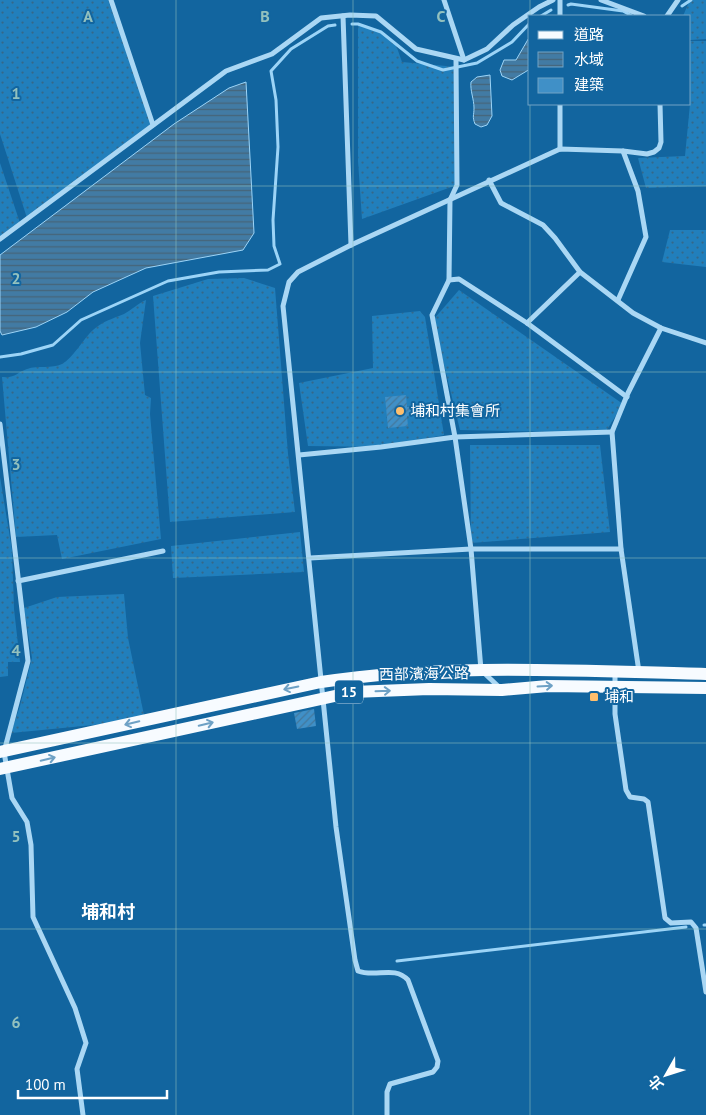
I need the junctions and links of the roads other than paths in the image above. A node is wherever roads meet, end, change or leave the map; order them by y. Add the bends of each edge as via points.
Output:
1 (111, 0) edge
2 (444, 0) edge
3 (553, 0) edge
4 (560, 0) edge
5 (601, 0) edge
6 (678, 0) edge
7 (560, 15) edge
8 (641, 15) edge
9 (668, 15) edge
10 (343, 16) junction
11 (456, 59) junction
12 (464, 60) junction
13 (560, 105) edge
14 (660, 105) edge
15 (153, 125) junction
16 (560, 149) junction
17 (623, 151) junction
18 (489, 180) junction
19 (450, 200) junction
20 (0, 239) edge
21 (351, 245) junction
22 (580, 272) junction
23 (449, 280) junction
24 (618, 300) junction
25 (527, 323) junction
26 (661, 328) junction
27 (706, 343) edge
28 (626, 397) junction
29 (0, 424) edge
30 (612, 432) junction
31 (455, 438) junction
32 (299, 455) junction
33 (621, 548) junction
34 (471, 549) junction
35 (163, 551) dead end
36 (310, 558) junction
37 (18, 582) junction
38 (481, 670) junction
39 (615, 671) junction
40 (639, 672) junction
41 (706, 674) edge
42 (321, 682) junction
43 (615, 686) junction
44 (706, 688) edge
45 (502, 690) junction
46 (322, 698) junction
47 (2, 752) edge
48 (4, 769) edge
49 (706, 992) edge
50 (83, 1115) edge
51 (387, 1115) edge

1 - 15 street
2 - 12 street
3 - 12 street via 526,16 487,49
4 - 7 street
5 - 8 street
6 - 9 street
10 - 11 street via 376,16 416,49
10 - 15 street via 321,18 272,54 226,71
10 - 21 street
11 - 12 street
11 - 19 street via 457,184
13 - 16 street
14 - 17 street via 659,148 647,154
15 - 20 street
16 - 17 street
16 - 18 street
17 - 24 street via 638,191 646,236
18 - 19 street
18 - 22 street via 501,203 543,225
19 - 21 street
19 - 23 street
21 - 32 street via 298,272 285,291 283,306
22 - 24 street
22 - 25 street
23 - 25 street via 459,279
23 - 31 street via 432,315
24 - 26 street via 633,313
25 - 28 street
26 - 27 street
26 - 28 street
28 - 30 street
29 - 37 street
30 - 31 street
30 - 33 street
31 - 32 street
31 - 34 street
32 - 36 street
33 - 34 street
33 - 40 street
34 - 36 street
34 - 38 street
35 - 37 street
36 - 42 street
37 - 47 street via 28,661
38 - 39 main road, 西部濱海公路 / 15
38 - 42 main road, 西部濱海公路 / 15 via 369,675
38 - 45 street
39 - 40 main road, 西部濱海公路 / 15
39 - 43 street
40 - 41 main road, 西部濱海公路 / 15
42 - 46 street
42 -> 47 main road, 西部濱海公路 / 15
43 - 44 main road, 西部濱海公路 / 15
45 -> 43 main road, 西部濱海公路 / 15
43 - 49 street via 615,714 626,790 630,797 648,802 665,918 671,923 694,924
46 -> 45 main road, 西部濱海公路 / 15 via 353,692
48 -> 46 main road, 西部濱海公路 / 15
46 - 51 street via 336,827 358,971 366,974 397,972 408,980 438,1061 433,1072 390,1084
47 - 48 street
48 - 50 street via 12,798 27,822 30,837 33,917 74,1008 86,1043 77,1069

